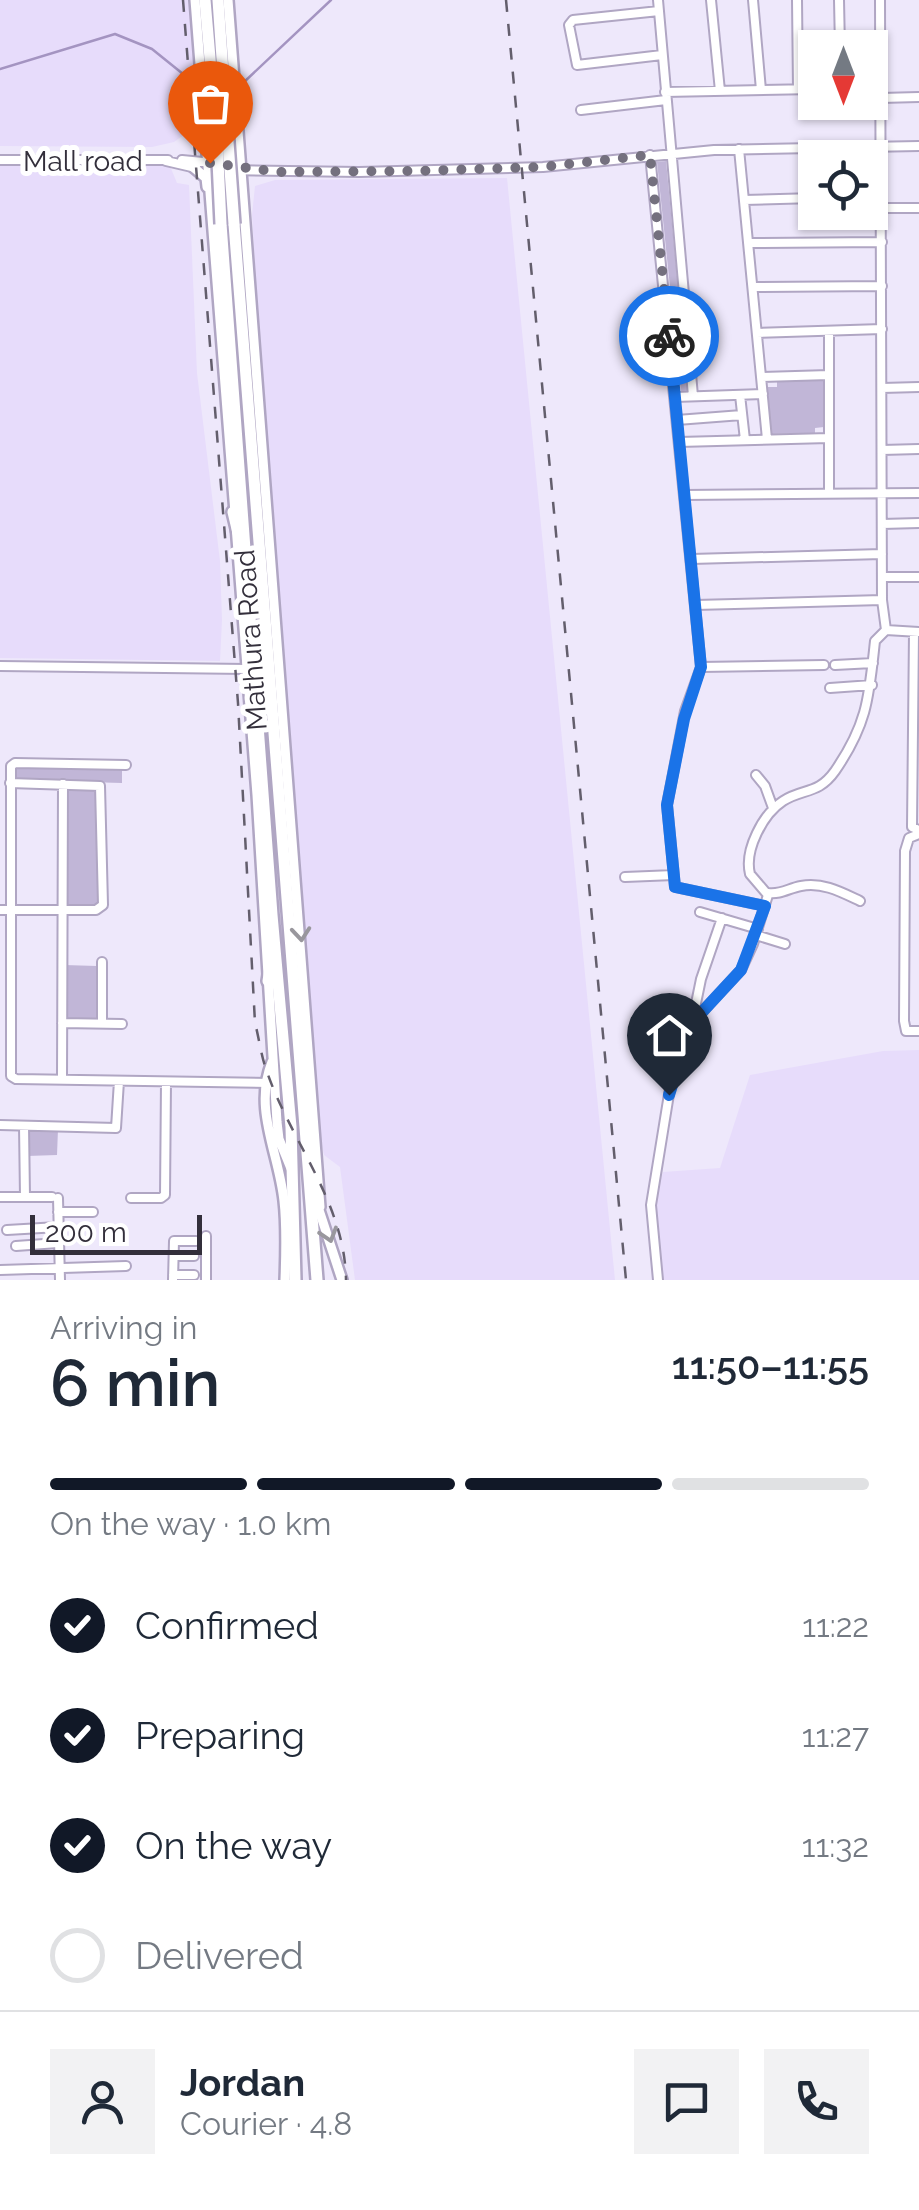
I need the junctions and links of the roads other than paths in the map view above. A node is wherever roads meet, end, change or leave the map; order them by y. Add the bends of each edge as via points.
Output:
1 (192, 0) edge
2 (206, 0) edge
3 (218, 0) edge
4 (228, 0) edge
5 (658, 0) edge
6 (711, 0) edge
7 (752, 0) edge
8 (797, 0) edge
9 (839, 0) edge
10 (880, 0) edge
11 (658, 11) junction
12 (840, 30) edge
13 (880, 30) edge
14 (662, 55) junction
15 (798, 89) joint
16 (762, 90) junction
17 (720, 91) junction
18 (666, 96) junction
19 (888, 98) edge
20 (919, 98) edge
21 (581, 110) dead end
22 (208, 136) junction
23 (238, 138) junction
24 (888, 146) edge
25 (919, 146) edge
26 (798, 148) edge
27 (739, 149) junction
28 (670, 153) junction
29 (650, 155) junction
30 (0, 160) edge
31 (194, 164) junction
32 (210, 166) junction
33 (242, 168) junction
34 (798, 198) edge
35 (744, 200) junction
36 (888, 208) edge
37 (919, 208) edge
38 (244, 217) junction
39 (214, 221) junction
40 (882, 230) edge
41 (882, 242) junction
42 (748, 244) junction
43 (216, 268) junction
44 (882, 286) junction
45 (752, 287) junction
46 (250, 310) junction
47 (882, 329) junction
48 (829, 331) junction
49 (757, 333) junction
50 (829, 374) junction
51 (761, 377) junction
52 (882, 388) junction
53 (919, 388) edge
54 (763, 394) junction
55 (740, 395) junction
56 (693, 396) junction
57 (675, 397) junction
58 (742, 415) junction
59 (677, 420) junction
60 (829, 438) junction
61 (745, 440) junction
62 (767, 440) junction
63 (679, 442) junction
64 (919, 449) edge
65 (882, 450) junction
66 (829, 493) junction
67 (919, 493) edge
68 (882, 494) junction
69 (684, 495) junction
70 (238, 516) junction
71 (261, 519) junction
72 (919, 523) edge
73 (882, 524) junction
74 (882, 554) junction
75 (691, 559) junction
76 (882, 577) junction
77 (919, 577) edge
78 (882, 600) junction
79 (696, 606) junction
80 (886, 630) junction
81 (916, 632) edge
82 (873, 663) junction
83 (835, 665) dead end
84 (0, 666) edge
85 (824, 666) dead end
86 (701, 667) junction
87 (247, 669) junction
88 (872, 685) junction
89 (830, 688) dead end
90 (126, 764) dead end
91 (756, 775) dead end
92 (916, 780) edge
93 (10, 784) junction
94 (62, 784) junction
95 (773, 808) junction
96 (919, 832) edge
97 (4, 865) edge
98 (674, 875) junction
99 (625, 877) dead end
100 (768, 893) junction
101 (860, 901) dead end
102 (765, 906) junction
103 (4, 910) edge
104 (62, 910) junction
105 (700, 912) dead end
106 (722, 918) junction
107 (757, 932) junction
108 (274, 936) junction
109 (905, 943) junction
110 (919, 943) edge
111 (785, 944) dead end
112 (905, 958) junction
113 (919, 958) edge
114 (102, 962) dead end
115 (268, 981) junction
116 (904, 998) junction
117 (919, 998) edge
118 (4, 1001) edge
119 (694, 1018) junction
120 (649, 1020) dead end
121 (62, 1023) junction
122 (102, 1024) junction
123 (122, 1024) dead end
124 (919, 1031) edge
125 (274, 1058) junction
126 (62, 1080) junction
127 (119, 1080) junction
128 (166, 1082) junction
129 (264, 1082) junction
130 (276, 1084) junction
131 (0, 1125) edge
132 (24, 1126) junction
133 (292, 1173) junction
134 (309, 1194) junction
135 (0, 1196) edge
136 (25, 1197) junction
137 (131, 1198) dead end
138 (320, 1207) junction
139 (58, 1212) junction
140 (93, 1212) dead end
141 (58, 1228) junction
142 (7, 1230) dead end
143 (206, 1236) dead end
144 (196, 1241) dead end
145 (58, 1243) junction
146 (16, 1246) dead end
147 (174, 1256) junction
148 (194, 1256) dead end
149 (126, 1266) dead end
150 (60, 1267) junction
151 (35, 1268) junction
152 (194, 1274) dead end
153 (0, 1275) edge
154 (174, 1277) edge
155 (35, 1280) edge
156 (60, 1280) edge
157 (206, 1280) edge
158 (286, 1280) edge
159 (295, 1280) edge
160 (317, 1280) edge
161 (342, 1280) edge
162 (658, 1280) edge

1 - 22 main road
2 - 70 highway, Mathura Road, bridge
3 - 71 highway, Mathura Road, bridge
4 - 23 main road
5 - 11 street
6 - 17 street
7 - 16 street
8 - 15 street
9 - 12 street
10 - 13 street
11 - 14 street
11 - 14 street via 569,25 577,66
14 - 18 street
15 - 16 street
16 - 17 street
17 - 18 street
18 - 21 street
18 - 28 street
19 - 20 street
22 - 23 main road via 225,152
22 - 31 main road
22 - 32 main road
23 - 33 main road
24 - 25 street, Mall road
26 - 27 street, Mall road
27 - 28 street, Mall road
27 - 35 street
28 - 29 street, Mall road
28 - 56 street
29 - 33 street, Mall road via 543,167
29 - 57 street
30 - 31 street, Mall road
31 - 32 street, Mall road
31 - 43 main road via 206,178
32 - 33 street, Mall road
32 - 39 main road
33 - 38 main road
33 - 46 main road
34 - 35 street
35 - 42 street
36 - 37 street
38 - 39 main road via 228,204
38 - 46 main road
39 - 43 main road
40 - 41 street
41 - 42 street
41 - 44 street
42 - 45 street
43 - 70 main road
44 - 45 street
44 - 47 street
45 - 49 street
46 - 71 main road
47 - 48 street
47 - 52 street
48 - 49 street
48 - 50 street
49 - 51 street
50 - 51 street
50 - 60 street
51 - 54 street
52 - 53 street
52 - 65 street
54 - 55 street
54 - 62 street
55 - 56 street
55 - 58 street
56 - 57 street
57 - 59 street
58 - 59 street
58 - 61 street
59 - 63 street
60 - 62 street
60 - 66 street
61 - 62 street
61 - 63 street
63 - 69 street
64 - 65 street
65 - 68 street
66 - 68 street
66 - 69 street
67 - 68 street
68 - 73 street
69 - 75 street
70 - 87 main road
70 - 108 highway, Mathura Road
71 - 134 highway, Mathura Road
71 -> 138 main road via 274,571
72 - 73 street
73 - 74 street
74 - 75 street
74 - 76 street
75 - 79 street
76 - 77 street
76 - 78 street
78 - 79 street
78 - 80 street
79 - 86 street
80 - 81 street
80 - 82 street via 875,641
81 - 92 street
82 - 83 street
82 - 88 street
84 - 87 street
85 - 86 street
86 - 98 street via 667,805
87 - 115 main road
88 - 89 street
88 - 95 street via 866,713 829,779
90 - 93 street via 14,763
91 - 95 street
92 - 96 street via 912,826
93 - 94 street
93 - 97 street
94 - 104 street
94 - 104 street via 101,788 103,905
95 - 100 street via 748,862 753,879
96 - 109 street via 906,846
97 - 103 street
98 - 99 street
98 - 102 street via 682,891
100 - 101 street via 822,885
100 - 102 street
102 - 107 street
103 - 104 street
103 - 118 street
104 - 121 street
105 - 106 street
106 - 107 street
106 - 119 street
107 - 111 street
107 - 119 street via 734,979
108 - 115 highway
108 - 133 highway, Mathura Road
109 - 110 street
109 - 112 street
112 - 113 street
112 - 116 street
114 - 122 street
115 - 125 main road
116 - 117 street
116 - 124 street via 905,1030
118 - 126 street via 11,1076
119 - 120 street
119 - 162 street via 670,1088 652,1196
121 - 122 street
121 - 126 street
122 - 123 street
125 - 129 main road
125 - 130 main road
126 - 127 street
127 - 128 street
127 - 132 street via 116,1128
128 - 129 street
128 - 137 street via 166,1195
129 - 130 street
129 - 158 main road via 284,1203
130 - 133 main road via 279,1139
131 - 132 street
132 - 136 street
133 - 159 highway, Mathura Road
134 - 138 main road
134 - 160 highway, Mathura Road
135 - 136 street
136 - 139 street via 55,1198
138 -> 161 main road
139 - 140 street
139 - 141 street
141 - 142 street
141 - 145 street
143 - 157 street
144 - 147 street via 174,1241
145 - 146 street
145 - 150 street
147 - 148 street
147 - 154 street
149 - 150 street
150 - 151 street
150 - 156 street
151 - 153 street
151 - 155 street
152 - 154 street

